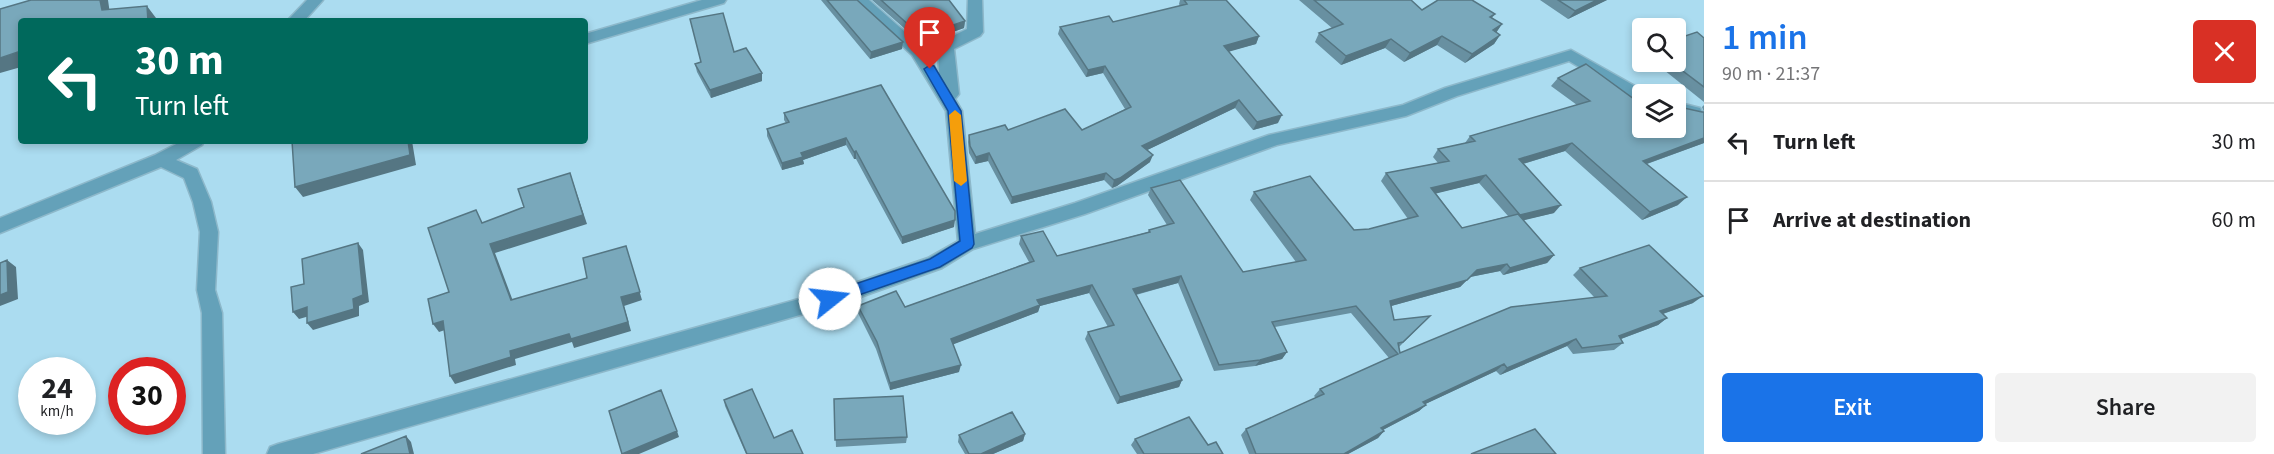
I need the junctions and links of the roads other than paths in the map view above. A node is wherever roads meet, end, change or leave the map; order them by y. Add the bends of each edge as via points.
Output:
1 (316, 0) edge
2 (719, 0) edge
3 (860, 0) edge
4 (975, 0) edge
5 (298, 18) edge
6 (588, 38) edge
7 (1632, 92) edge
8 (1686, 110) edge
9 (954, 111) junction
10 (1694, 112) edge
11 (190, 144) edge
12 (161, 159) junction
13 (0, 226) edge
14 (967, 244) junction
15 (214, 454) edge
16 (278, 454) edge

1 - 5 street
2 - 6 street
3 - 9 street via 917,51
4 - 9 street via 975,32 946,46
7 - 14 street via 1571,55 1406,110 1275,139 1079,209
8 - 10 street
9 - 14 street
11 - 12 street
12 - 13 street
12 - 15 street via 191,174 209,232 206,290 212,313
14 - 16 street via 935,263 849,293

